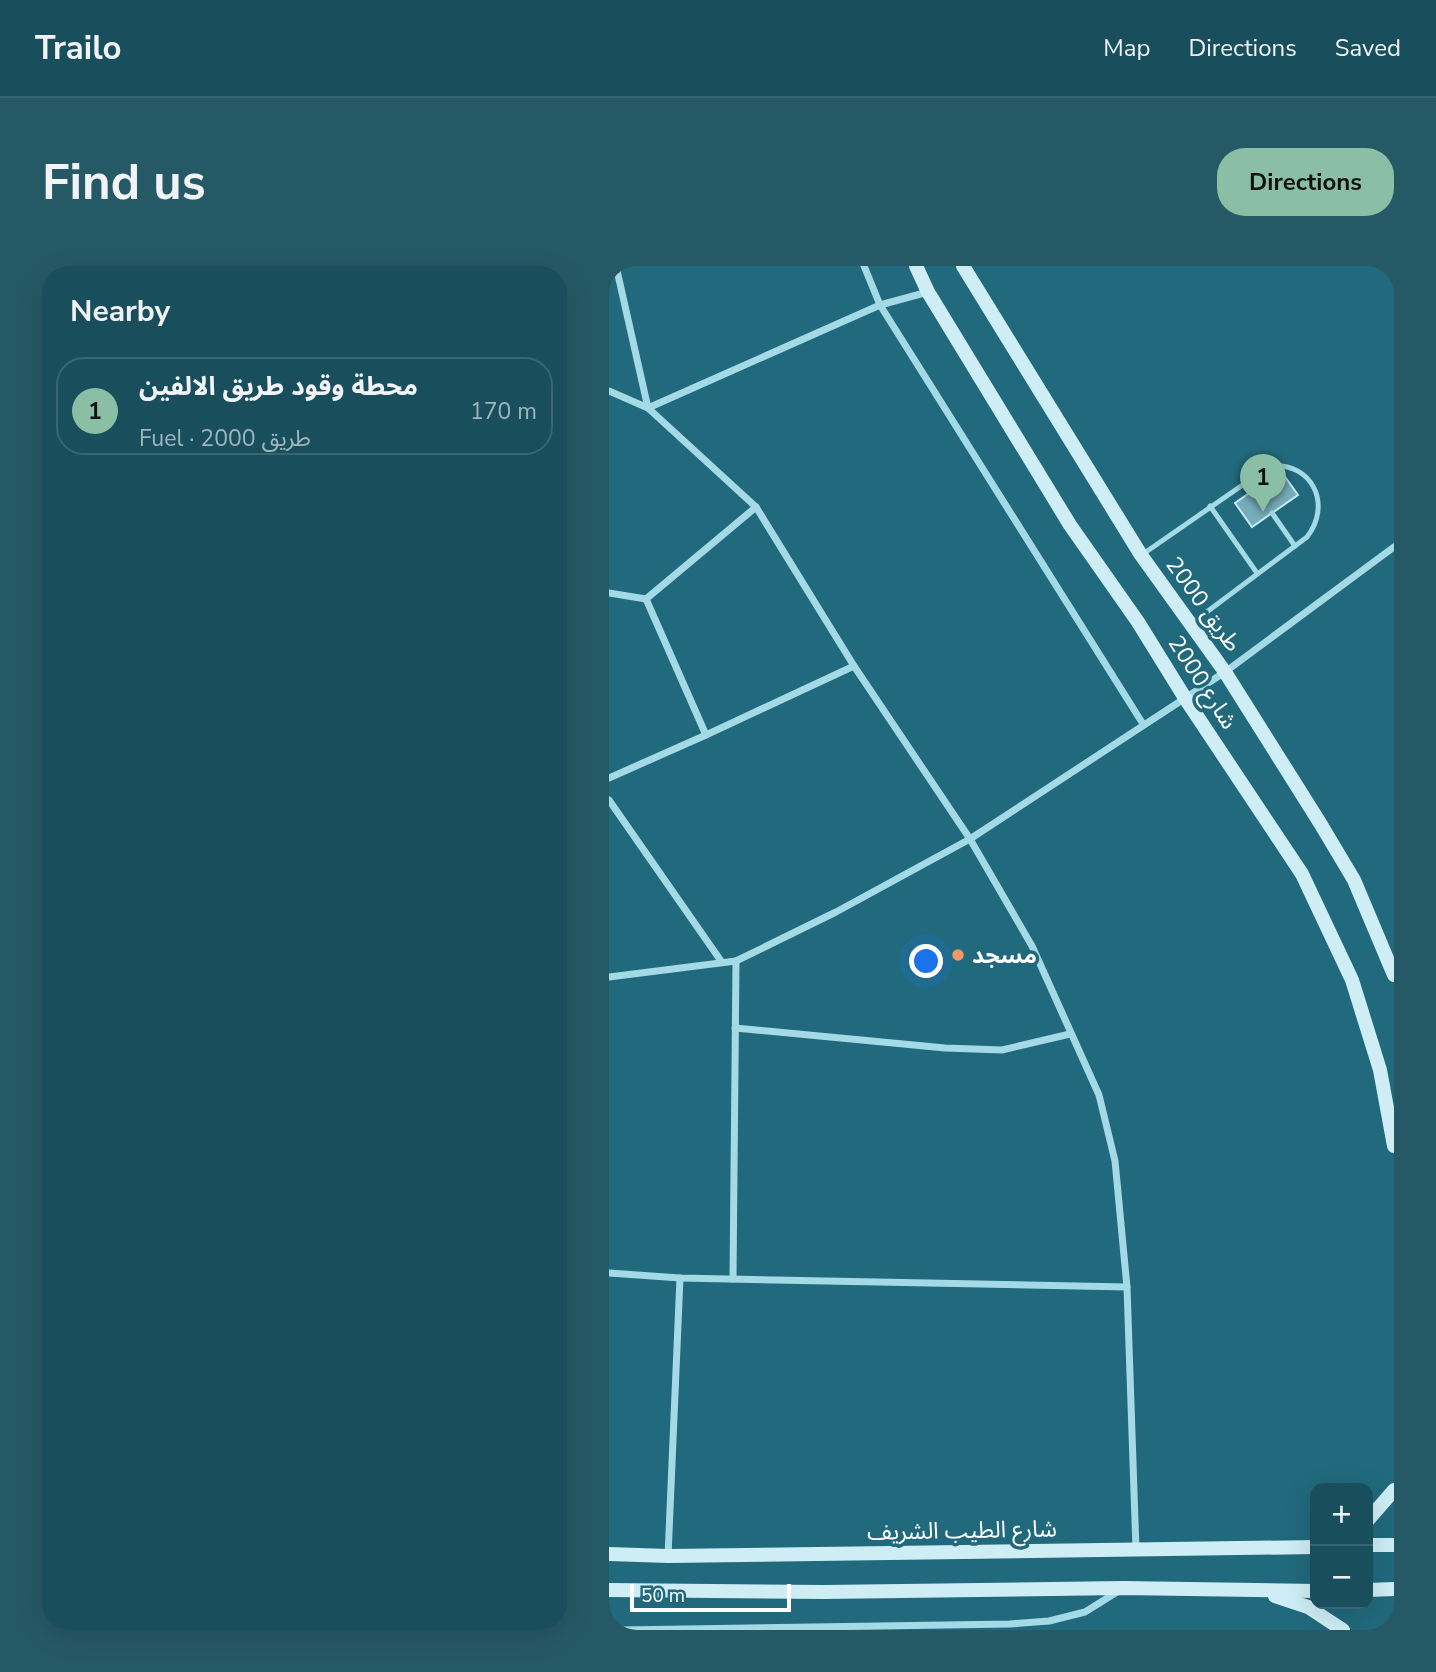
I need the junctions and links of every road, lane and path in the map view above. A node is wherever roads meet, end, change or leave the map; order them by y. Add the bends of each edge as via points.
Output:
1 (616, 266) edge
2 (864, 266) edge
3 (916, 266) edge
4 (963, 266) edge
5 (928, 292) junction
6 (880, 304) junction
7 (609, 391) edge
8 (648, 408) junction
9 (1248, 480) junction
10 (1255, 489) dead end
11 (1210, 506) junction
12 (756, 507) junction
13 (1272, 513) dead end
14 (1295, 546) junction
15 (1394, 547) edge
16 (1141, 555) junction
17 (1258, 573) junction
18 (609, 593) edge
19 (646, 599) junction
20 (1189, 625) junction
21 (854, 666) junction
22 (1225, 672) junction
23 (1185, 698) junction
24 (1143, 724) junction
25 (706, 736) junction
26 (609, 778) edge
27 (609, 800) edge
28 (970, 839) junction
29 (721, 961) junction
30 (736, 961) junction
31 (1394, 975) edge
32 (609, 977) edge
33 (735, 1028) junction
34 (1070, 1034) junction
35 (1394, 1146) edge
36 (609, 1273) edge
37 (680, 1278) junction
38 (733, 1279) junction
39 (1127, 1287) junction
40 (1394, 1490) edge
41 (1373, 1514) edge
42 (1373, 1545) edge
43 (1394, 1545) edge
44 (1310, 1547) edge
45 (1136, 1550) junction
46 (609, 1554) edge
47 (669, 1556) junction
48 (1123, 1588) junction
49 (1394, 1589) edge
50 (609, 1590) edge
51 (1373, 1590) edge
52 (1310, 1591) edge
53 (1256, 1592) junction
54 (621, 1630) edge
55 (1343, 1630) edge

1 - 8 street
2 - 6 street
3 - 5 street, شارع 2000
4 - 16 street, طريق 2000
5 - 6 street
5 - 23 street, شارع 2000 via 1070,525
6 - 8 street
6 - 24 street
7 - 8 street
8 - 12 street
9 - 10 lane
9 - 11 lane
9 - 14 lane via 1279,465 1308,479 1318,497 1318,519
11 - 16 lane
11 - 17 lane
12 - 19 street
12 - 21 street
13 - 14 lane
14 - 17 lane
15 - 22 street
16 - 20 street, طريق 2000
17 - 20 lane
18 - 19 street
19 - 25 street
20 - 22 street, طريق 2000
21 - 25 street
21 - 28 street
22 - 23 street
22 - 31 street, طريق 2000 via 1354,880
23 - 24 street
23 - 35 street, شارع 2000 via 1302,874 1352,979 1380,1070
24 - 28 street
25 - 26 street
27 - 29 street
28 - 30 street
28 - 34 street via 1032,946
29 - 30 street
29 - 32 street
30 - 33 street
33 - 34 street via 1002,1050
33 - 38 street
34 - 39 street via 1099,1095 1115,1161
36 - 37 street
37 - 38 street
37 - 47 street
38 - 39 street
39 - 45 street
40 - 41 street
42 - 43 street
44 - 45 street, شارع الطيب الشريف
45 - 47 street, شارع الطيب الشريف
46 - 47 street, شارع الطيب الشريف
48 - 50 street
48 - 53 street
48 - 54 street via 1085,1612 1049,1621
49 - 51 street
52 - 53 street
53 - 55 street via 1308,1607

